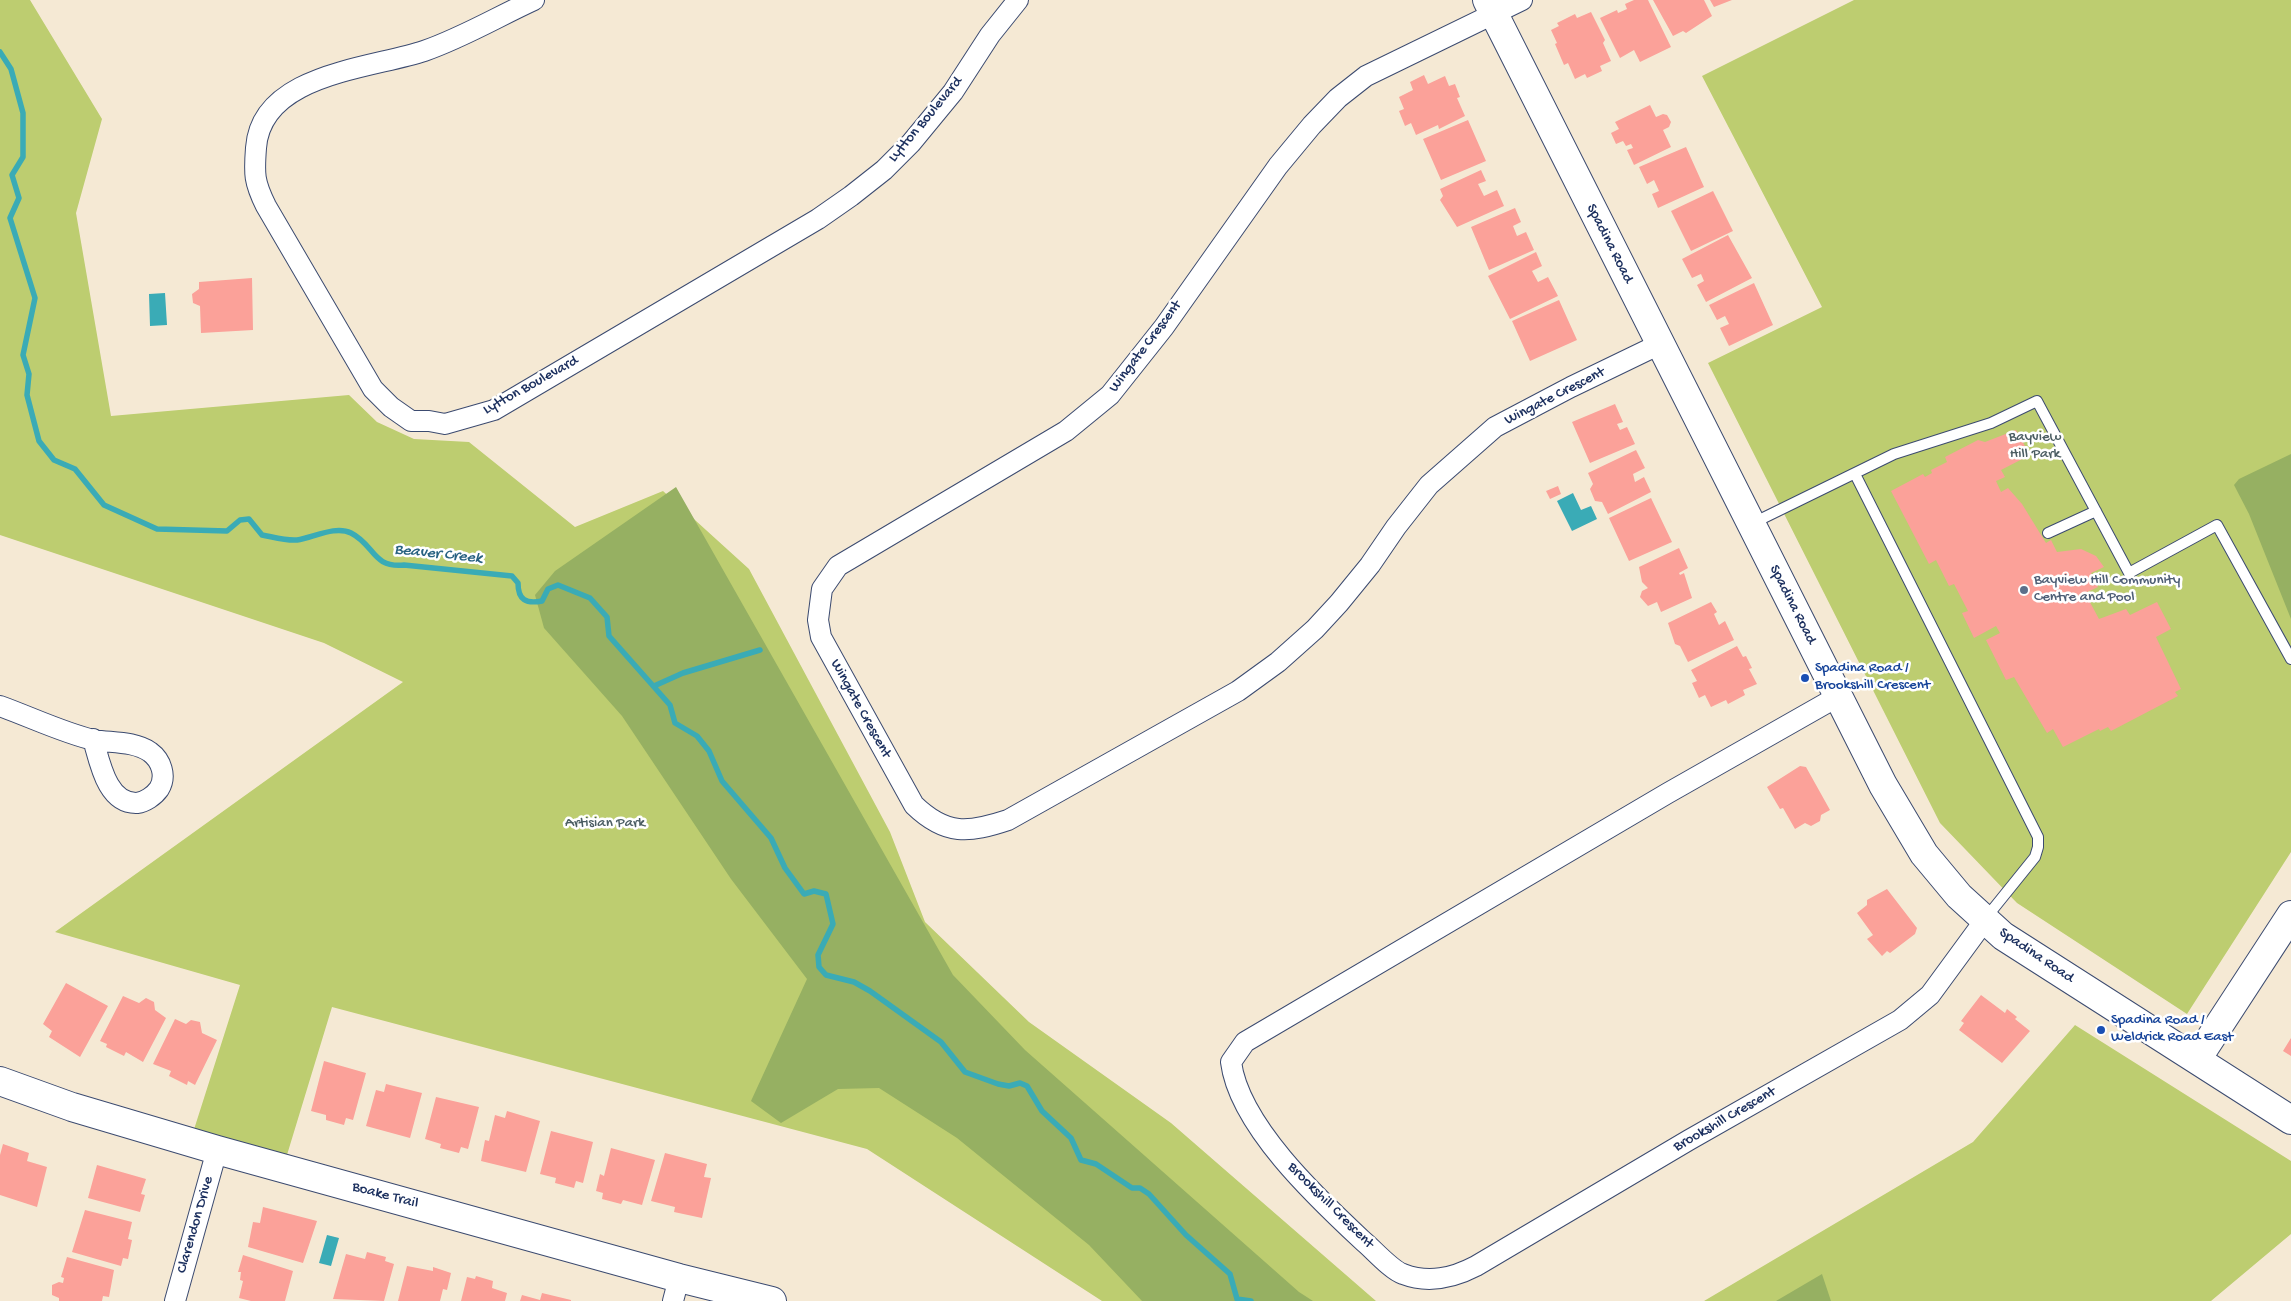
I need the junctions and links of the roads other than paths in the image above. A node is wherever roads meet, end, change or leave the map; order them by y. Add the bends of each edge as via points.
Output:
1 (534, 0) edge
2 (1018, 0) edge
3 (1522, 0) edge
4 (1490, 7) edge
5 (1660, 344) junction
6 (1855, 474) junction
7 (2096, 511) junction
8 (1751, 524) junction
9 (2048, 533) dead end
10 (2291, 658) edge
11 (1837, 697) junction
12 (0, 706) edge
13 (93, 740) dead end
14 (2291, 915) edge
15 (1985, 920) junction
16 (2197, 1059) junction
17 (0, 1082) edge
18 (2291, 1120) edge
19 (217, 1150) junction
20 (676, 1289) edge
21 (175, 1301) edge
22 (772, 1301) edge

1 - 2 street, Lytton Boulevard via 451,41 403,58 345,72 287,94 273,105 257,135 253,168 256,185 266,206 373,389 411,421 429,420 445,424 494,410 818,219 884,170 911,143 953,92
3 - 4 street, Wingate Crescent
4 - 5 street, Spadina Road
4 - 5 street, Wingate Crescent via 1462,28 1366,76 1312,124 1110,396 1066,432 838,566 822,589 818,620 821,637 914,805 927,818 955,829 979,830 1008,820 1238,691 1278,662 1339,603 1429,485 1496,427
5 - 8 street, Spadina Road
6 - 7 lane via 1894,454 1991,423 2037,401
6 - 8 lane
6 - 15 lane via 2038,837 2034,857
7 - 9 lane
7 - 10 lane via 2129,573 2216,525
8 - 11 street, Spadina Road
11 - 15 street, Spadina Road via 1912,838 1959,896
11 - 15 street, Brookshill Crescent via 1245,1042 1231,1062 1233,1076 1237,1089 1271,1143 1316,1196 1402,1274 1436,1280 1456,1276 1900,1020 1930,995
12 - 13 street
14 - 16 street
15 - 16 street, Spadina Road via 2003,936
16 - 18 street, Spadina Road
17 - 19 street, Boake Trail via 72,1108
19 - 20 street, Boake Trail
19 - 21 street, Clarendon Drive
20 - 22 street, Boake Trail

